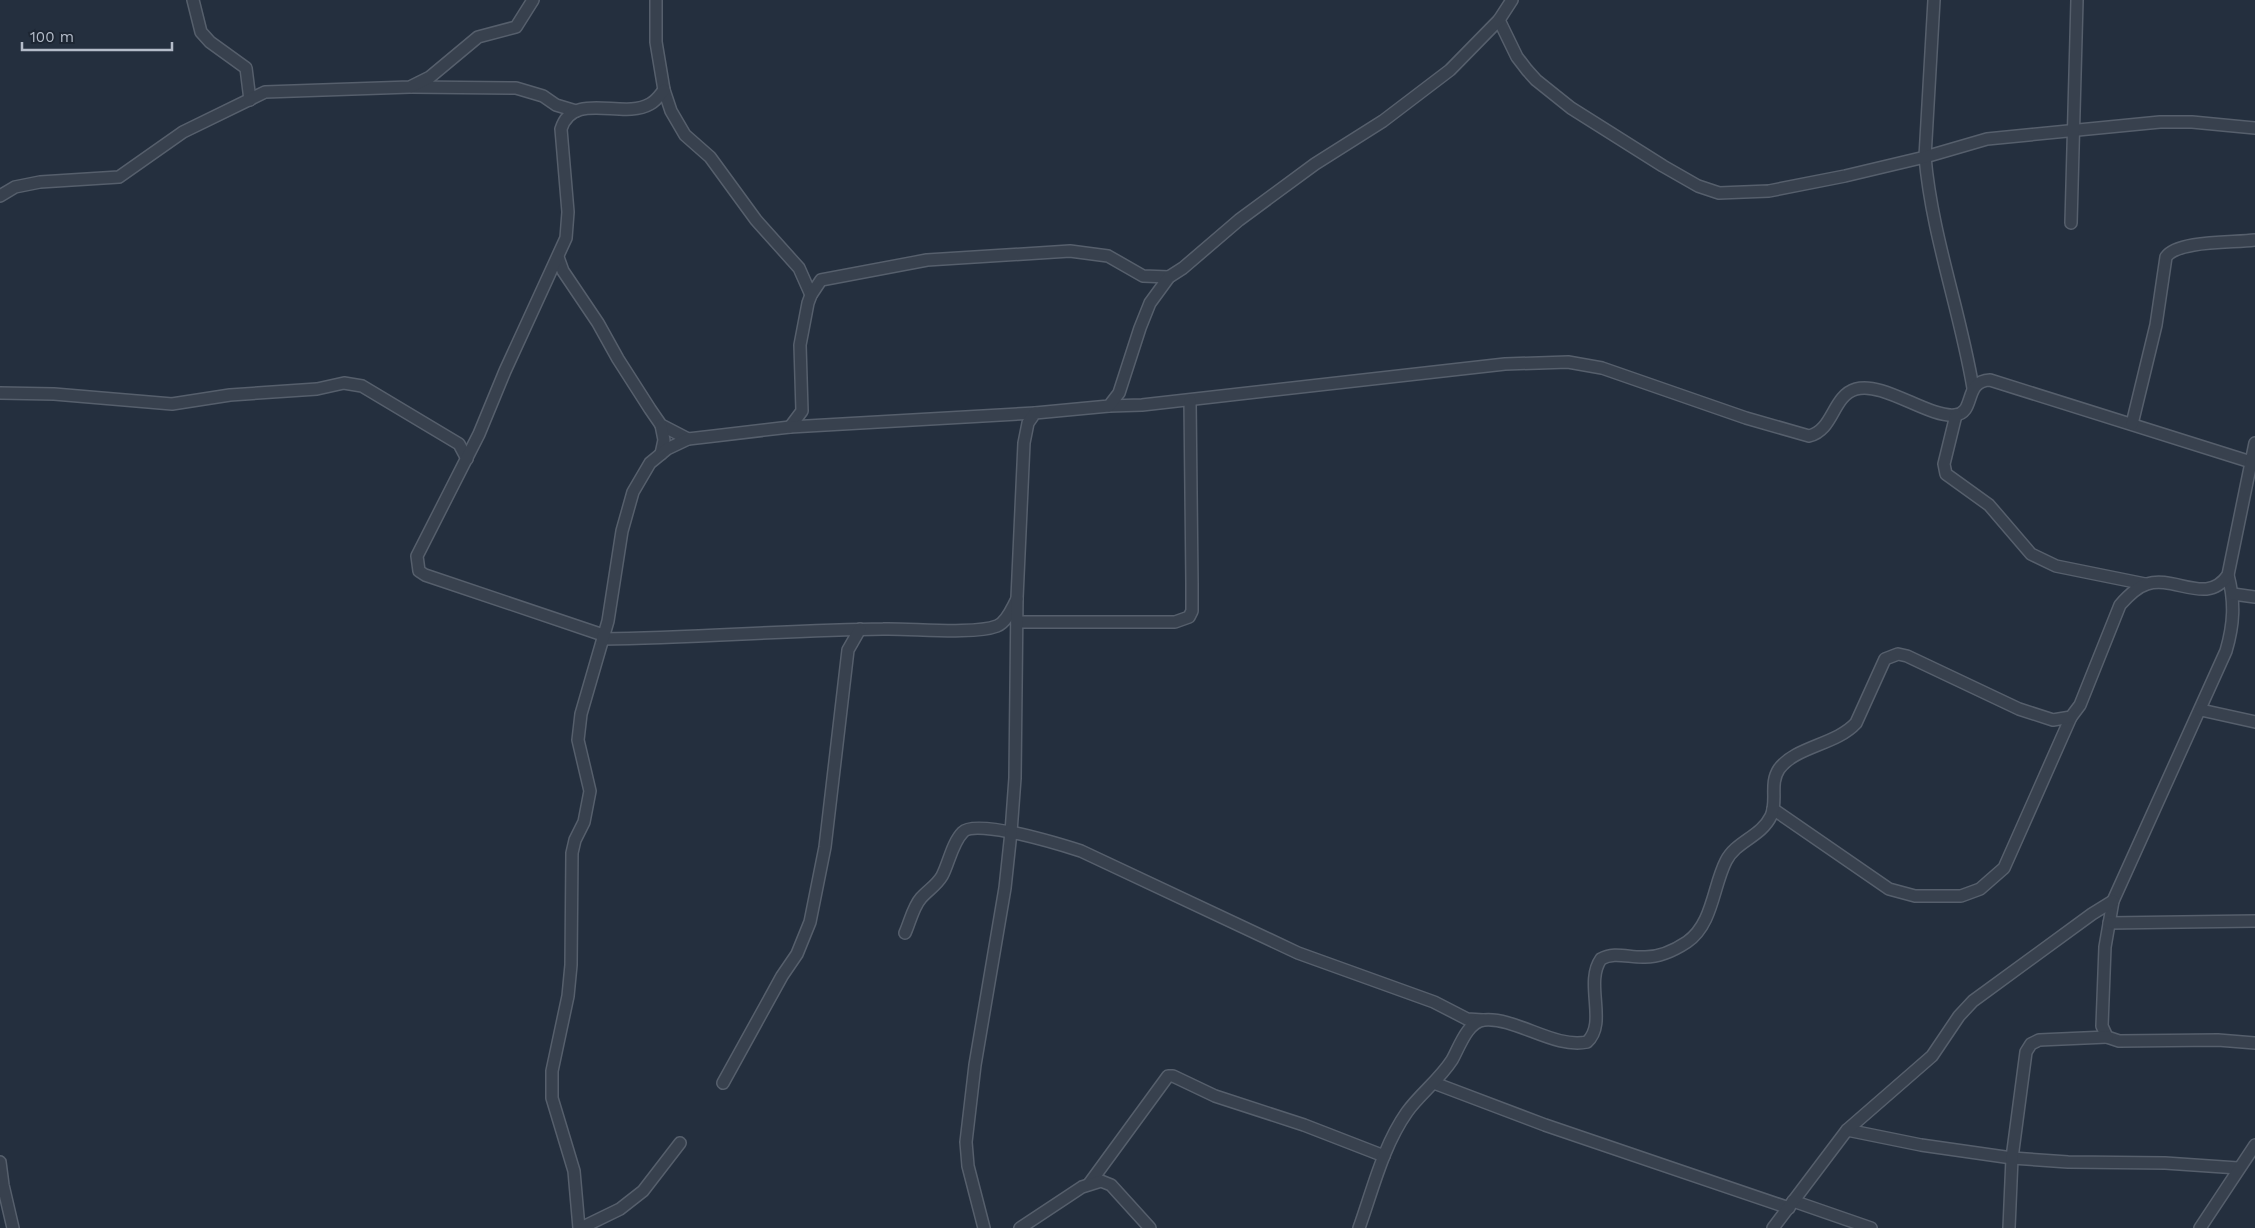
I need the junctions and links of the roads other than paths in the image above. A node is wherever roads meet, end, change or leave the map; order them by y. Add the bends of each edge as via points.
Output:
1 (193, 0) edge
2 (533, 0) edge
3 (656, 0) edge
4 (1512, 0) edge
5 (1934, 0) edge
6 (2077, 0) edge
7 (1499, 20) junction
8 (410, 87) junction
9 (664, 90) junction
10 (250, 100) junction
11 (576, 110) junction
12 (2255, 128) edge
13 (2074, 130) junction
14 (1925, 157) junction
15 (0, 196) edge
16 (2071, 223) dead end
17 (2255, 240) edge
18 (558, 257) junction
19 (799, 268) junction
20 (1169, 277) junction
21 (821, 280) junction
22 (810, 295) junction
23 (1974, 388) junction
24 (0, 393) edge
25 (1190, 400) junction
26 (1109, 406) junction
27 (1035, 413) junction
28 (1956, 415) junction
29 (2132, 424) junction
30 (661, 425) junction
31 (790, 427) junction
32 (688, 439) junction
33 (2255, 443) edge
34 (661, 454) junction
35 (467, 459) junction
36 (2251, 462) junction
37 (2228, 575) junction
38 (2145, 584) junction
39 (2233, 594) junction
40 (2255, 597) edge
41 (1017, 598) junction
42 (998, 625) junction
43 (1017, 628) junction
44 (860, 629) junction
45 (838, 630) junction
46 (603, 637) junction
47 (850, 643) junction
48 (2201, 710) junction
49 (2072, 717) junction
50 (2255, 722) edge
51 (1774, 809) junction
52 (1011, 832) junction
53 (2113, 901) junction
54 (2255, 921) edge
55 (2108, 923) junction
56 (906, 933) dead end
57 (1485, 1020) junction
58 (2106, 1037) junction
59 (2255, 1043) edge
60 (723, 1083) dead end
61 (1434, 1083) junction
62 (1847, 1130) junction
63 (680, 1143) dead end
64 (2255, 1145) edge
65 (1384, 1156) junction
66 (2012, 1158) junction
67 (0, 1162) edge
68 (2238, 1168) junction
69 (1089, 1184) junction
70 (1791, 1205) junction
71 (13, 1228) edge
72 (580, 1228) edge
73 (984, 1228) edge
74 (1020, 1228) edge
75 (1150, 1228) edge
76 (1359, 1228) edge
77 (1773, 1228) edge
78 (1871, 1228) edge
79 (2008, 1228) edge
80 (2200, 1228) edge

1 - 10 street via 201,32 246,68
2 - 8 street via 516,27 478,37 430,77
3 - 9 street via 656,42
4 - 7 street
5 - 14 street
6 - 13 street
7 - 14 street via 1517,57 1536,80 1572,108 1698,186 1719,193 1769,191
7 - 20 street via 1450,70 1383,121 1315,164 1238,220
8 - 10 street via 271,91
8 - 11 street via 516,88
9 - 11 street via 649,105 636,108
9 - 19 street via 686,135 710,157 756,220
10 - 15 street via 183,132 119,177 40,182 15,187
11 - 18 street via 564,119 560,129 568,219 566,238
12 - 13 street via 2160,122
13 - 14 street via 1987,139
13 - 16 street
14 - 23 street via 1938,235
17 - 29 street via 2185,246 2171,251 2166,257 2156,325
18 - 30 street via 563,272
18 - 35 street
19 - 21 street
19 - 22 street
20 - 21 street via 1143,276 1108,256 1070,251 927,260
20 - 26 street via 1150,303 1119,393
21 - 22 street
22 - 31 street via 800,345 802,411
23 - 28 street via 1968,406
23 - 29 street via 1983,380 1999,382
24 - 35 street via 172,404 353,383 459,444
25 - 26 street
25 - 28 street via 1505,364 1568,362 1640,379 1746,418 1809,436 1824,429 1843,397 1855,389 1873,389
25 - 43 street via 1192,611 1189,617 1175,622
26 - 27 street
27 - 31 street
27 - 41 street via 1028,423 1024,443
28 - 38 street via 1944,464 1946,474 1989,505 2031,554 2056,566
29 - 36 street
30 - 32 street
30 - 34 street via 664,440
31 - 32 street
32 - 34 street
33 - 36 street
34 - 46 street via 650,463 633,492 622,531
35 - 46 street via 422,543 417,556 418,571
36 - 37 street
37 - 38 street via 2222,583 2210,589
37 - 39 street
38 - 49 street via 2120,605 2080,705
39 - 40 street
39 - 48 street via 2231,634
41 - 42 street via 1007,618
41 - 43 street
42 - 43 street
42 - 44 street via 970,630
43 - 52 street via 1016,778
44 - 45 street
44 - 47 street
45 - 46 street via 700,638
45 - 47 street
46 - 72 street via 581,714 578,740 590,791 584,822 572,852 571,965 552,1071 552,1098 574,1171
47 - 60 street via 842,687 825,847 810,922 797,954
48 - 50 street
48 - 53 street
49 - 51 street via 2048,719 2019,709 1907,656 1891,655 1880,668 1856,723 1849,731 1793,756 1779,770 1774,778
49 - 51 street via 2004,868 1980,889 1961,896 1915,896 1889,889
51 - 57 street via 1757,834 1738,846 1726,859 1710,908 1688,941 1659,956 1614,955 1601,959 1594,972 1595,1029 1587,1042 1560,1040
52 - 56 street via 978,828 965,830 936,886 917,904
52 - 57 street via 1081,851 1298,952 1434,1002 1467,1019
52 - 73 street via 966,1142 968,1166
53 - 55 street
53 - 62 street via 1973,1001 1932,1056
54 - 55 street
55 - 58 street via 2102,1012
57 - 61 street via 1472,1026
58 - 59 street via 2119,1041
58 - 66 street via 2039,1040 2031,1044 2026,1052
61 - 65 street via 1407,1112
61 - 70 street via 1553,1128
62 - 66 street
62 - 70 street
63 - 72 street via 643,1191 620,1209
64 - 68 street
65 - 69 street via 1168,1076
65 - 76 street
66 - 68 street
66 - 79 street
67 - 71 street
68 - 80 street
69 - 74 street
69 - 75 street via 1100,1181 1111,1185
70 - 77 street
70 - 78 street

